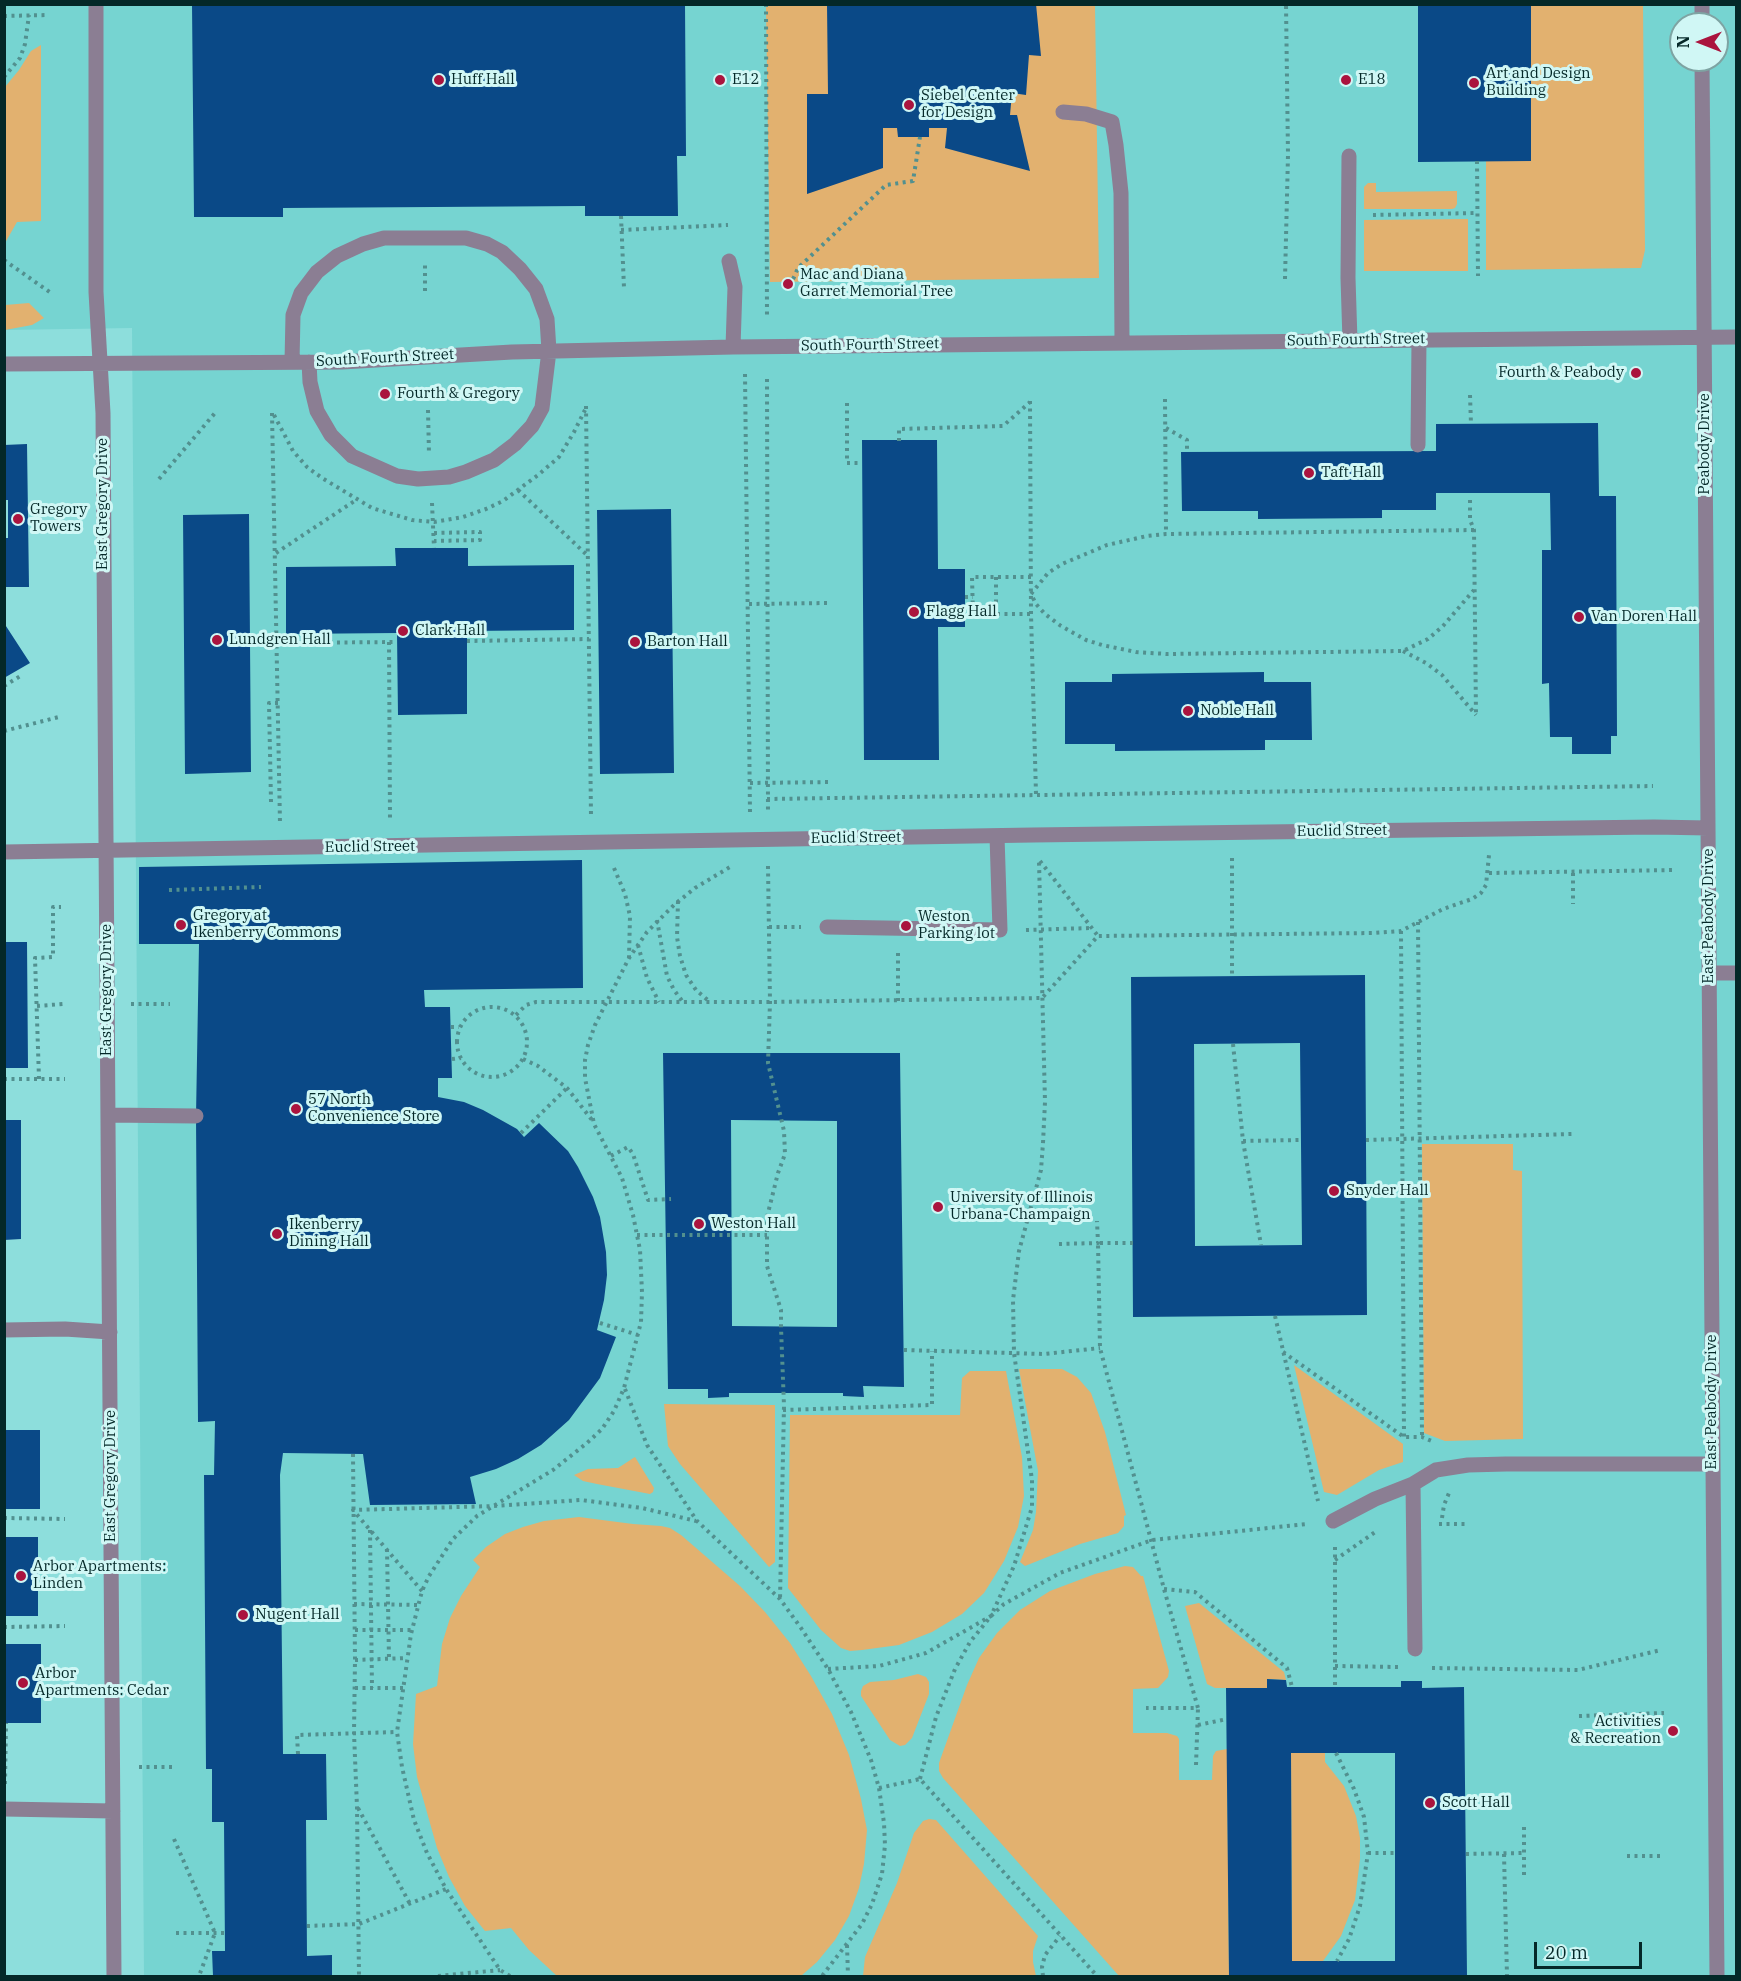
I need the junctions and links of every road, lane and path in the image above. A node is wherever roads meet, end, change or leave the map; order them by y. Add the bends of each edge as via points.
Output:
1 (96, 4) edge
2 (766, 4) edge
3 (1286, 4) edge
4 (29, 15) junction
5 (49, 15) dead end
6 (4, 16) edge
7 (1702, 72) edge
8 (4, 77) edge
9 (1063, 112) dead end
10 (920, 137) dead end
11 (1348, 156) dead end
12 (1477, 161) dead end
13 (1477, 213) junction
14 (1348, 215) junction
15 (621, 216) dead end
16 (728, 225) dead end
17 (621, 230) junction
18 (4, 260) edge
19 (729, 261) dead end
20 (1478, 276) dead end
21 (1285, 279) dead end
22 (790, 286) dead end
23 (624, 288) dead end
24 (51, 293) dead end
25 (767, 318) dead end
26 (1705, 337) junction
27 (1737, 337) edge
28 (1350, 340) junction
29 (1419, 340) junction
30 (1122, 342) junction
31 (733, 346) junction
32 (549, 351) junction
33 (292, 362) junction
34 (309, 362) junction
35 (4, 364) edge
36 (102, 364) junction
37 (767, 379) dead end
38 (745, 380) dead end
39 (1470, 395) dead end
40 (1165, 399) dead end
41 (847, 403) dead end
42 (586, 406) dead end
43 (215, 413) dead end
44 (272, 413) dead end
45 (1471, 424) dead end
46 (1166, 427) junction
47 (899, 441) dead end
48 (1418, 445) dead end
49 (1187, 452) dead end
50 (862, 463) dead end
51 (159, 479) dead end
52 (518, 490) dead end
53 (356, 500) dead end
54 (1470, 500) dead end
55 (1474, 530) junction
56 (434, 533) dead end
57 (1166, 534) junction
58 (434, 541) dead end
59 (275, 554) junction
60 (588, 557) junction
61 (996, 577) junction
62 (1031, 577) junction
63 (1474, 590) junction
64 (1031, 594) junction
65 (965, 597) dead end
66 (973, 597) junction
67 (829, 603) dead end
68 (749, 604) junction
69 (767, 604) junction
70 (996, 615) junction
71 (1031, 615) junction
72 (589, 639) junction
73 (467, 641) dead end
74 (389, 642) junction
75 (397, 642) dead end
76 (277, 643) junction
77 (1403, 651) junction
78 (22, 675) dead end
79 (4, 686) edge
80 (278, 703) junction
81 (59, 717) dead end
82 (4, 731) edge
83 (832, 782) dead end
84 (750, 783) junction
85 (767, 783) junction
86 (1653, 786) dead end
87 (1036, 794) junction
88 (767, 799) junction
89 (271, 802) dead end
90 (1708, 828) junction
91 (997, 836) junction
92 (750, 840) junction
93 (768, 840) junction
94 (591, 843) junction
95 (390, 846) junction
96 (281, 848) junction
97 (106, 851) junction
98 (1489, 851) dead end
99 (4, 852) edge
100 (1232, 855) dead end
101 (1675, 870) dead end
102 (1489, 873) junction
103 (1574, 873) junction
104 (261, 888) dead end
105 (169, 890) dead end
106 (678, 901) junction
107 (1574, 904) dead end
108 (61, 907) dead end
109 (657, 920) junction
110 (1418, 922) junction
111 (769, 927) junction
112 (827, 927) joint
113 (898, 928) junction
114 (1092, 928) junction
115 (1000, 930) junction
116 (1042, 930) junction
117 (1401, 931) junction
118 (1232, 935) junction
119 (1098, 936) junction
120 (638, 945) junction
121 (629, 958) junction
122 (1709, 973) junction
123 (1737, 973) edge
124 (1232, 976) dead end
125 (1042, 998) junction
126 (898, 1001) junction
127 (607, 1002) junction
128 (660, 1002) junction
129 (684, 1002) junction
130 (711, 1002) junction
131 (770, 1002) junction
132 (63, 1004) dead end
133 (108, 1004) junction
134 (170, 1004) dead end
135 (37, 1006) junction
136 (516, 1016) junction
137 (451, 1027) dead end
138 (459, 1027) junction
139 (1233, 1044) dead end
140 (461, 1058) junction
141 (452, 1059) dead end
142 (523, 1059) junction
143 (4, 1078) edge
144 (39, 1079) junction
145 (65, 1079) dead end
146 (567, 1088) junction
147 (108, 1115) junction
148 (196, 1116) dead end
149 (594, 1124) junction
150 (521, 1133) dead end
151 (1572, 1134) dead end
152 (1421, 1138) junction
153 (1403, 1139) junction
154 (1300, 1140) dead end
155 (1366, 1140) dead end
156 (1243, 1141) junction
157 (611, 1156) junction
158 (671, 1199) dead end
159 (1097, 1221) dead end
160 (637, 1235) junction
161 (767, 1235) junction
162 (1098, 1243) junction
163 (1132, 1243) dead end
164 (1059, 1244) dead end
165 (1261, 1245) dead end
166 (1275, 1316) dead end
167 (600, 1323) dead end
168 (4, 1329) edge
169 (110, 1332) junction
170 (638, 1335) junction
171 (1100, 1348) junction
172 (904, 1350) dead end
173 (932, 1351) junction
174 (1283, 1352) junction
175 (1014, 1353) junction
176 (624, 1388) junction
177 (783, 1410) junction
178 (1422, 1437) dead end
179 (353, 1454) dead end
180 (1712, 1464) junction
181 (1413, 1484) junction
182 (494, 1506) junction
183 (353, 1510) junction
184 (4, 1518) edge
185 (65, 1519) dead end
186 (697, 1521) junction
187 (1328, 1522) junction
188 (1435, 1524) dead end
189 (1469, 1524) dead end
190 (1382, 1528) dead end
191 (370, 1530) junction
192 (1152, 1540) junction
193 (387, 1549) junction
194 (1335, 1560) junction
195 (1164, 1589) junction
196 (422, 1591) junction
197 (780, 1599) junction
198 (354, 1604) junction
199 (371, 1605) junction
200 (388, 1605) junction
201 (418, 1605) junction
202 (991, 1616) junction
203 (65, 1626) dead end
204 (4, 1627) edge
205 (355, 1630) junction
206 (371, 1630) junction
207 (388, 1630) junction
208 (412, 1630) junction
209 (1415, 1649) dead end
210 (1661, 1650) dead end
211 (407, 1658) junction
212 (372, 1659) junction
213 (389, 1659) junction
214 (355, 1660) junction
215 (1335, 1666) junction
216 (1405, 1667) dead end
217 (1428, 1668) dead end
218 (828, 1669) junction
219 (1292, 1687) dead end
220 (1335, 1687) dead end
221 (355, 1688) junction
222 (372, 1688) junction
223 (404, 1688) junction
224 (1146, 1708) dead end
225 (1198, 1708) junction
226 (1664, 1713) dead end
227 (1579, 1716) dead end
228 (1227, 1719) dead end
229 (6, 1723) edge
230 (1198, 1725) junction
231 (398, 1732) junction
232 (354, 1733) junction
233 (1336, 1753) dead end
234 (298, 1755) dead end
235 (1196, 1765) dead end
236 (6, 1766) edge
237 (145, 1767) dead end
238 (174, 1767) dead end
239 (920, 1779) junction
240 (879, 1788) junction
241 (357, 1807) junction
242 (4, 1809) edge
243 (113, 1811) junction
244 (1524, 1827) dead end
245 (174, 1839) dead end
246 (1368, 1853) junction
247 (1395, 1853) dead end
248 (1524, 1853) junction
249 (1466, 1854) dead end
250 (1504, 1854) junction
251 (1627, 1856) dead end
252 (1662, 1856) dead end
253 (1524, 1875) dead end
254 (446, 1889) junction
255 (410, 1904) junction
256 (359, 1924) junction
257 (307, 1926) dead end
258 (176, 1933) dead end
259 (215, 1933) junction
260 (225, 1933) dead end
261 (1060, 1936) junction
262 (848, 1945) junction
263 (1337, 1960) dead end
264 (500, 1970) junction
265 (461, 1975) edge
266 (114, 1977) edge
267 (199, 1977) edge
268 (359, 1977) edge
269 (438, 1977) edge
270 (510, 1977) edge
271 (822, 1977) edge
272 (848, 1977) edge
273 (1043, 1977) edge
274 (1096, 1977) edge
275 (1507, 1977) edge
276 (1717, 1977) edge

1 - 36 street, East Gregory Drive via 96,292
2 - 25 path
3 - 21 path
4 - 5 path
4 - 6 path
4 - 8 path via 20,58
7 - 26 street, Peabody Drive
9 - 30 street via 1112,122 1121,193
10 - 22 path via 913,181 886,185 798,268
11 - 14 street
12 - 13 path
13 - 14 path
13 - 20 path
14 - 28 street
15 - 17 path
16 - 17 path
17 - 23 path
18 - 24 path
19 - 31 street via 735,287
26 - 27 street, South Fourth Street
26 - 29 street, South Fourth Street
26 - 90 street, Peabody Drive
28 - 29 street, South Fourth Street
28 - 30 street, South Fourth Street
29 - 48 street
30 - 31 street, South Fourth Street
31 - 32 street, South Fourth Street
32 - 33 street via 547,319 536,289 502,252 466,238 384,238 337,256 301,292 293,315
32 - 34 street, South Fourth Street
32 - 34 street via 542,408 532,426 494,460 449,477 429,479 397,476 352,456 331,435 317,411
33 - 34 street, South Fourth Street
33 - 36 street, South Fourth Street
35 - 36 street, South Fourth Street
36 - 97 street, East Gregory Drive
37 - 69 path
38 - 68 path
39 - 45 path
40 - 46 path
41 - 50 path via 848,463
42 - 60 path
43 - 51 path
44 - 59 path
46 - 49 path via 1187,440
46 - 57 path
47 - 62 path via 898,429 1003,426 1030,401
52 - 60 path
53 - 59 path
54 - 55 path
55 - 57 path
55 - 63 path
56 - 58 path via 480,532 480,540
57 - 64 path via 1083,554 1048,573
59 - 76 path
60 - 72 path
61 - 62 path
61 - 66 path via 972,577
61 - 70 path
62 - 64 path
63 - 77 path via 1428,639
63 - 77 path via 1476,716 1442,675
64 - 71 path
64 - 77 path via 1045,614 1073,633 1102,645 1136,652
65 - 66 path
66 - 70 path via 973,615
67 - 69 path
68 - 69 path
68 - 84 path
69 - 85 path
70 - 71 path
71 - 87 path
72 - 73 path
72 - 94 path
74 - 75 path
74 - 76 path
74 - 95 path
76 - 80 path
78 - 79 path
80 - 89 path via 269,703
80 - 96 path
81 - 82 path
83 - 85 path
84 - 85 path
84 - 92 path
85 - 88 path
86 - 87 path
87 - 88 path
88 - 93 path
90 - 91 street, Euclid Street
90 - 122 street, East Peabody Drive
91 - 93 street, Euclid Street
91 - 115 street
92 - 93 street, Euclid Street
92 - 94 street, Euclid Street
92 - 106 path via 749,853
93 - 111 path
94 - 95 street, Euclid Street
94 - 121 path via 606,856 626,894
95 - 96 street, Euclid Street
96 - 97 street, Euclid Street
97 - 99 street, Euclid Street
97 - 133 street, East Gregory Drive
98 - 102 path
100 - 118 path
101 - 103 path
102 - 103 path
102 - 110 path via 1481,893 1472,900
103 - 107 path
104 - 105 path
106 - 109 path
106 - 130 path via 677,937 686,975
108 - 135 path via 53,907 53,957 35,958
109 - 120 path
109 - 129 path via 667,976
110 - 117 path
110 - 152 path
111 - 112 path
111 - 131 path
112 - 113 street
113 - 115 street
113 - 126 path
114 - 116 path
114 - 116 path via 1039,860
114 - 119 path
115 - 116 path
116 - 125 path
117 - 118 path
117 - 153 path
118 - 119 path
118 - 124 path
119 - 125 path
120 - 121 path
120 - 128 path via 647,978
121 - 127 path
122 - 123 street
122 - 180 street, East Peabody Drive
125 - 126 path
125 - 175 path via 1042,1159 1014,1282
126 - 131 path
127 - 128 path
127 - 136 path via 532,1003
127 - 149 path via 595,1025 585,1060
128 - 129 path
129 - 130 path
130 - 131 path
131 - 161 path via 768,1064 784,1131 785,1154 770,1201
132 - 135 path
133 - 134 path
133 - 147 street, East Gregory Drive
135 - 144 path
136 - 138 path via 499,1007 485,1007 467,1016
136 - 142 path via 527,1034
137 - 138 path
138 - 140 path via 454,1045
139 - 156 path
140 - 141 path
140 - 142 path via 472,1071 488,1077 511,1072
142 - 146 path
143 - 144 path
144 - 145 path
146 - 149 path
146 - 150 path
147 - 148 street
147 - 169 street, East Gregory Drive
149 - 157 path
151 - 152 path
152 - 153 path
152 - 178 path
153 - 155 path
153 - 174 path via 1404,1437
154 - 156 path
156 - 165 path
157 - 158 path via 628,1147 648,1200
157 - 160 path via 622,1178
159 - 162 path
160 - 161 path
160 - 170 path via 642,1292
161 - 177 path via 767,1266 781,1310
162 - 163 path
162 - 164 path
162 - 171 path
166 - 174 path
167 - 170 path
168 - 169 street
169 - 243 street, East Gregory Drive
170 - 176 path
171 - 175 path
171 - 192 path
172 - 173 path
173 - 175 path
173 - 177 path via 932,1405
174 - 187 path
175 - 202 path via 1032,1480 1032,1507 1014,1566
176 - 182 path via 602,1429 587,1443 553,1470
176 - 186 path via 647,1444
177 - 197 path
179 - 183 path
180 - 181 street via 1468,1465 1436,1470
180 - 276 street, East Peabody Drive
181 - 187 street
181 - 209 street
182 - 183 path
182 - 186 path via 581,1500
182 - 196 path via 453,1539
183 - 191 path
183 - 198 path
184 - 185 path
186 - 197 path
187 - 192 path
187 - 194 path
188 - 189 path
190 - 194 path
191 - 193 path
191 - 199 path
192 - 195 path
192 - 202 path via 1060,1574 1018,1596
193 - 196 path
193 - 200 path
194 - 215 path
195 - 219 path via 1195,1592 1287,1668
195 - 225 path
196 - 201 path
197 - 218 path
198 - 199 path
198 - 205 path
199 - 200 path
199 - 206 path
200 - 201 path
200 - 207 path
201 - 208 path
202 - 218 path via 926,1653 879,1666
202 - 239 path via 970,1642 945,1691
203 - 204 path
205 - 206 path
205 - 214 path
206 - 207 path
206 - 212 path
207 - 208 path
207 - 213 path
208 - 211 path
210 - 217 path via 1578,1670
211 - 213 path
211 - 223 path
212 - 213 path
212 - 214 path
212 - 222 path
214 - 221 path
215 - 216 path
215 - 220 path
218 - 240 path via 860,1731
221 - 222 path
221 - 232 path
222 - 223 path
223 - 231 path
224 - 225 path
225 - 230 path
226 - 227 path
228 - 230 path
229 - 236 path
230 - 235 path
231 - 232 path
231 - 254 path via 414,1820
232 - 234 path via 297,1735
232 - 241 path
233 - 246 path via 1364,1817
237 - 238 path
239 - 240 path
239 - 261 path
240 - 262 path via 885,1845 882,1874 867,1914
241 - 255 path
241 - 256 path
242 - 243 street
243 - 266 street, East Gregory Drive
244 - 248 path
245 - 259 path
246 - 247 path
246 - 263 path via 1360,1906
248 - 250 path
248 - 253 path
249 - 250 path
250 - 275 path
251 - 252 path
254 - 255 path
254 - 264 path
255 - 256 path
256 - 257 path
256 - 268 path
258 - 259 path
259 - 260 path
259 - 267 path
261 - 273 path via 1045,1954
261 - 274 path
262 - 271 path
262 - 272 path
264 - 265 path
264 - 270 path
265 - 269 path

